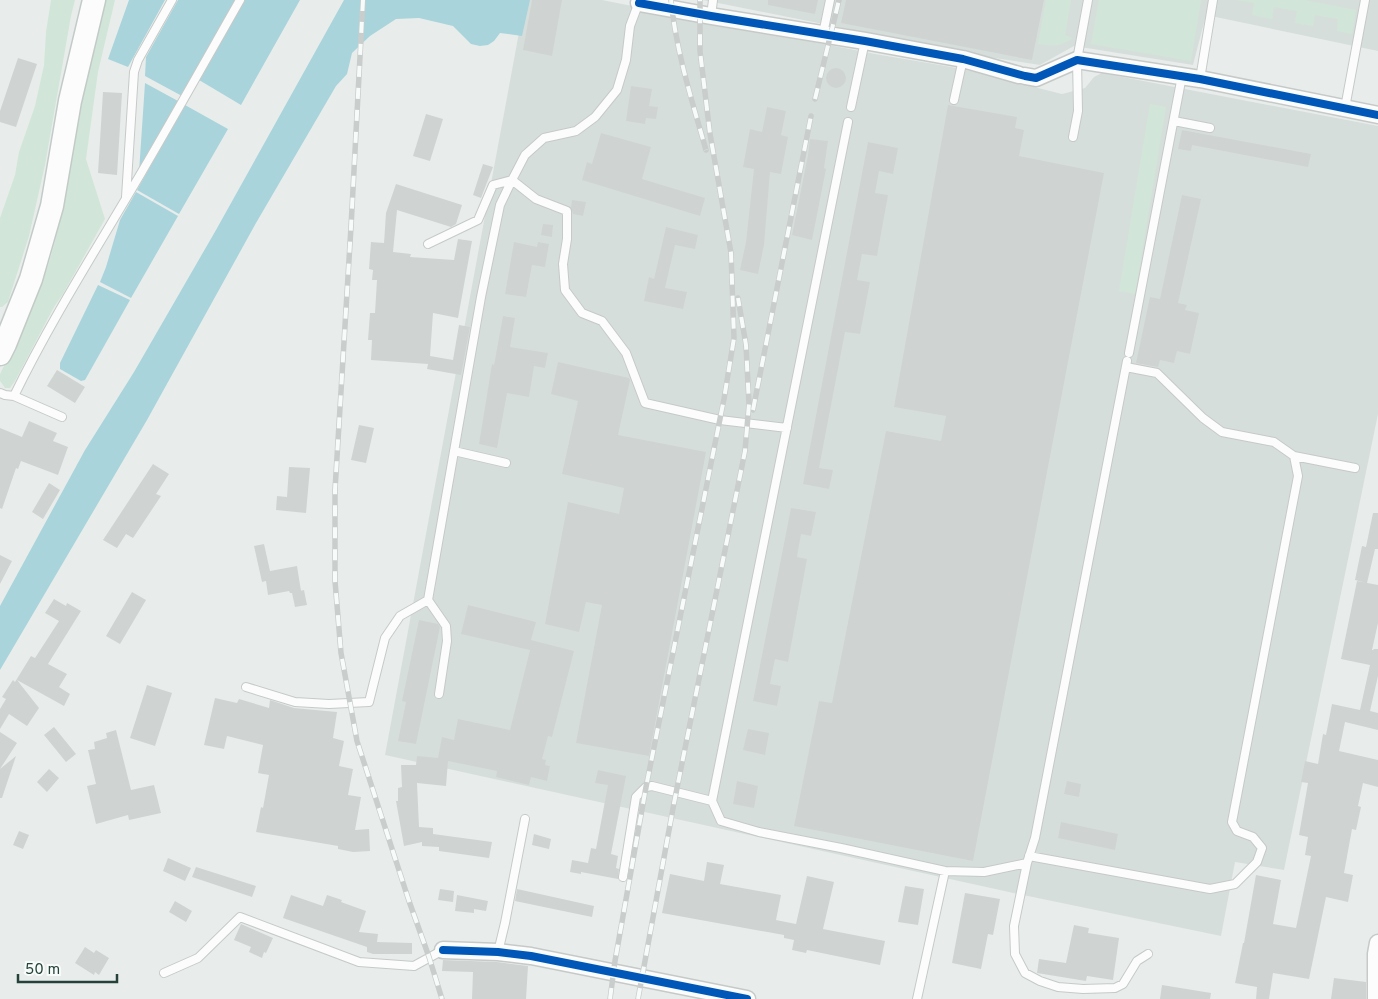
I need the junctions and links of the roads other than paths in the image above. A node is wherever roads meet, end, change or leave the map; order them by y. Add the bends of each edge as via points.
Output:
1 (94, 0) edge
2 (172, 0) edge
3 (240, 0) edge
4 (830, 0) edge
5 (1088, 0) edge
6 (1213, 0) edge
7 (1365, 0) edge
8 (640, 1) edge
9 (712, 8) edge
10 (823, 34) junction
11 (865, 41) junction
12 (963, 59) junction
13 (1077, 60) junction
14 (1182, 76) junction
15 (1200, 79) junction
16 (954, 100) dead end
17 (851, 107) dead end
18 (1345, 108) junction
19 (1378, 115) edge
20 (1174, 121) junction
21 (848, 122) dead end
22 (1210, 128) dead end
23 (1073, 137) dead end
24 (512, 180) junction
25 (126, 199) junction
26 (428, 244) dead end
27 (0, 354) edge
28 (1128, 360) junction
29 (0, 393) edge
30 (14, 396) junction
31 (62, 417) dead end
32 (787, 428) junction
33 (454, 451) junction
34 (1294, 456) junction
35 (506, 463) dead end
36 (1355, 468) dead end
37 (428, 600) junction
38 (246, 688) dead end
39 (439, 694) dead end
40 (712, 801) junction
41 (525, 819) dead end
42 (1028, 859) junction
43 (945, 871) junction
44 (623, 877) dead end
45 (1378, 943) edge
46 (443, 950) joint
47 (498, 952) junction
48 (1148, 954) dead end
49 (164, 972) dead end
50 (747, 999) edge
51 (917, 999) edge
52 (1376, 999) edge

1 - 27 main road via 70,101 52,206 31,279
2 - 25 lane via 134,72
3 - 25 lane
4 - 10 lane
5 - 13 lane
6 - 15 lane
7 - 18 lane
8 - 9 street
8 - 24 lane via 630,26 626,60 617,90 595,117 576,131 544,138 525,155
9 - 10 street
10 - 11 street
11 - 12 street
11 - 17 lane
12 - 13 street via 1036,78
12 - 16 lane
13 - 14 street
13 - 23 lane via 1078,111
14 - 15 street
14 - 20 lane
15 - 18 street
18 - 19 street
20 - 22 lane
20 - 28 lane
21 - 32 lane
24 - 26 lane via 493,185 478,220
24 - 32 lane via 536,199 566,211 565,290 582,313 602,321 626,353 645,403 720,420
24 - 33 lane via 500,205
25 - 30 lane
28 - 34 lane via 1157,373 1222,432 1274,442
28 - 42 lane via 1035,838
29 - 30 lane
30 - 31 lane
32 - 40 lane
33 - 35 lane
33 - 37 lane
34 - 36 lane
34 - 42 lane via 1298,476 1232,822 1237,831 1253,838 1262,848 1257,862 1235,884 1210,889
37 - 38 lane via 400,616 385,638 368,702 295,702
37 - 39 lane via 446,626 447,641
40 - 43 lane via 721,821
40 - 44 lane via 646,787 636,797
41 - 47 lane
42 - 43 lane via 984,872
42 - 48 lane via 1014,926 1015,954 1025,973 1058,987 1115,988 1123,984 1137,961
43 - 51 lane
45 - 52 street
46 - 47 street
46 - 49 lane via 414,966 359,962 240,917 198,958
47 - 50 street

